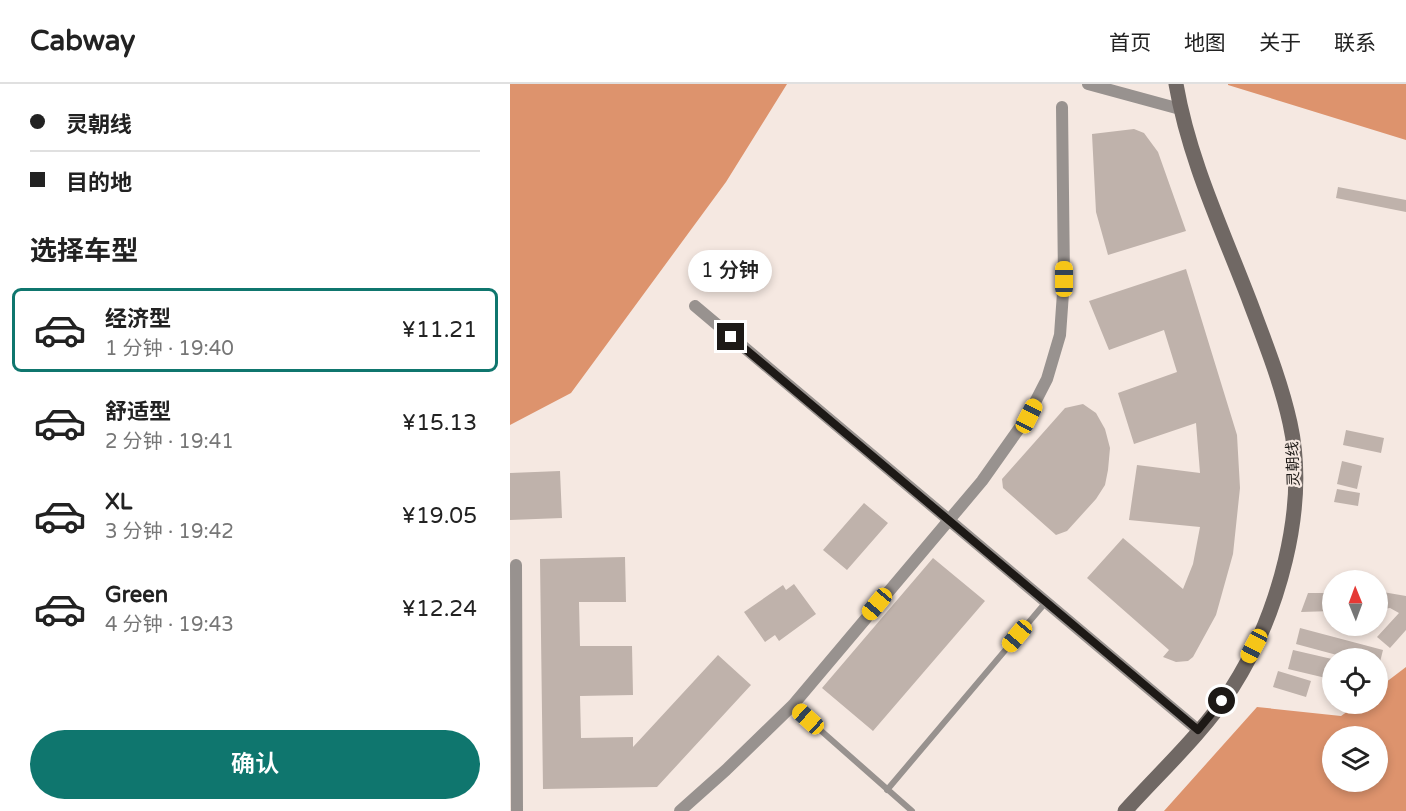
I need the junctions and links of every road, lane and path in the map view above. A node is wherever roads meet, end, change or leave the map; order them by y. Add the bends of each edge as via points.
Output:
1 (1088, 84) edge
2 (1176, 84) edge
3 (1062, 107) dead end
4 (1180, 109) junction
5 (694, 306) dead end
6 (948, 519) junction
7 (516, 565) dead end
8 (1046, 602) junction
9 (793, 705) junction
10 (513, 706) edge
11 (1198, 730) junction
12 (888, 790) junction
13 (518, 811) edge
14 (680, 811) edge
15 (912, 811) edge
16 (1125, 811) edge

1 - 4 street
2 - 4 main road, 灵朝线
3 - 6 street via 1064,279 1056,352 1029,416 982,481
4 - 11 main road, 灵朝线 via 1266,344 1290,423 1294,463 1290,545 1281,576 1254,646 1232,687
5 - 6 street
6 - 8 street
6 - 9 street
7 - 10 street
8 - 11 street
8 - 12 lane
9 - 12 lane
9 - 14 street
10 - 13 street
11 - 16 main road, 灵朝线
12 - 15 lane

